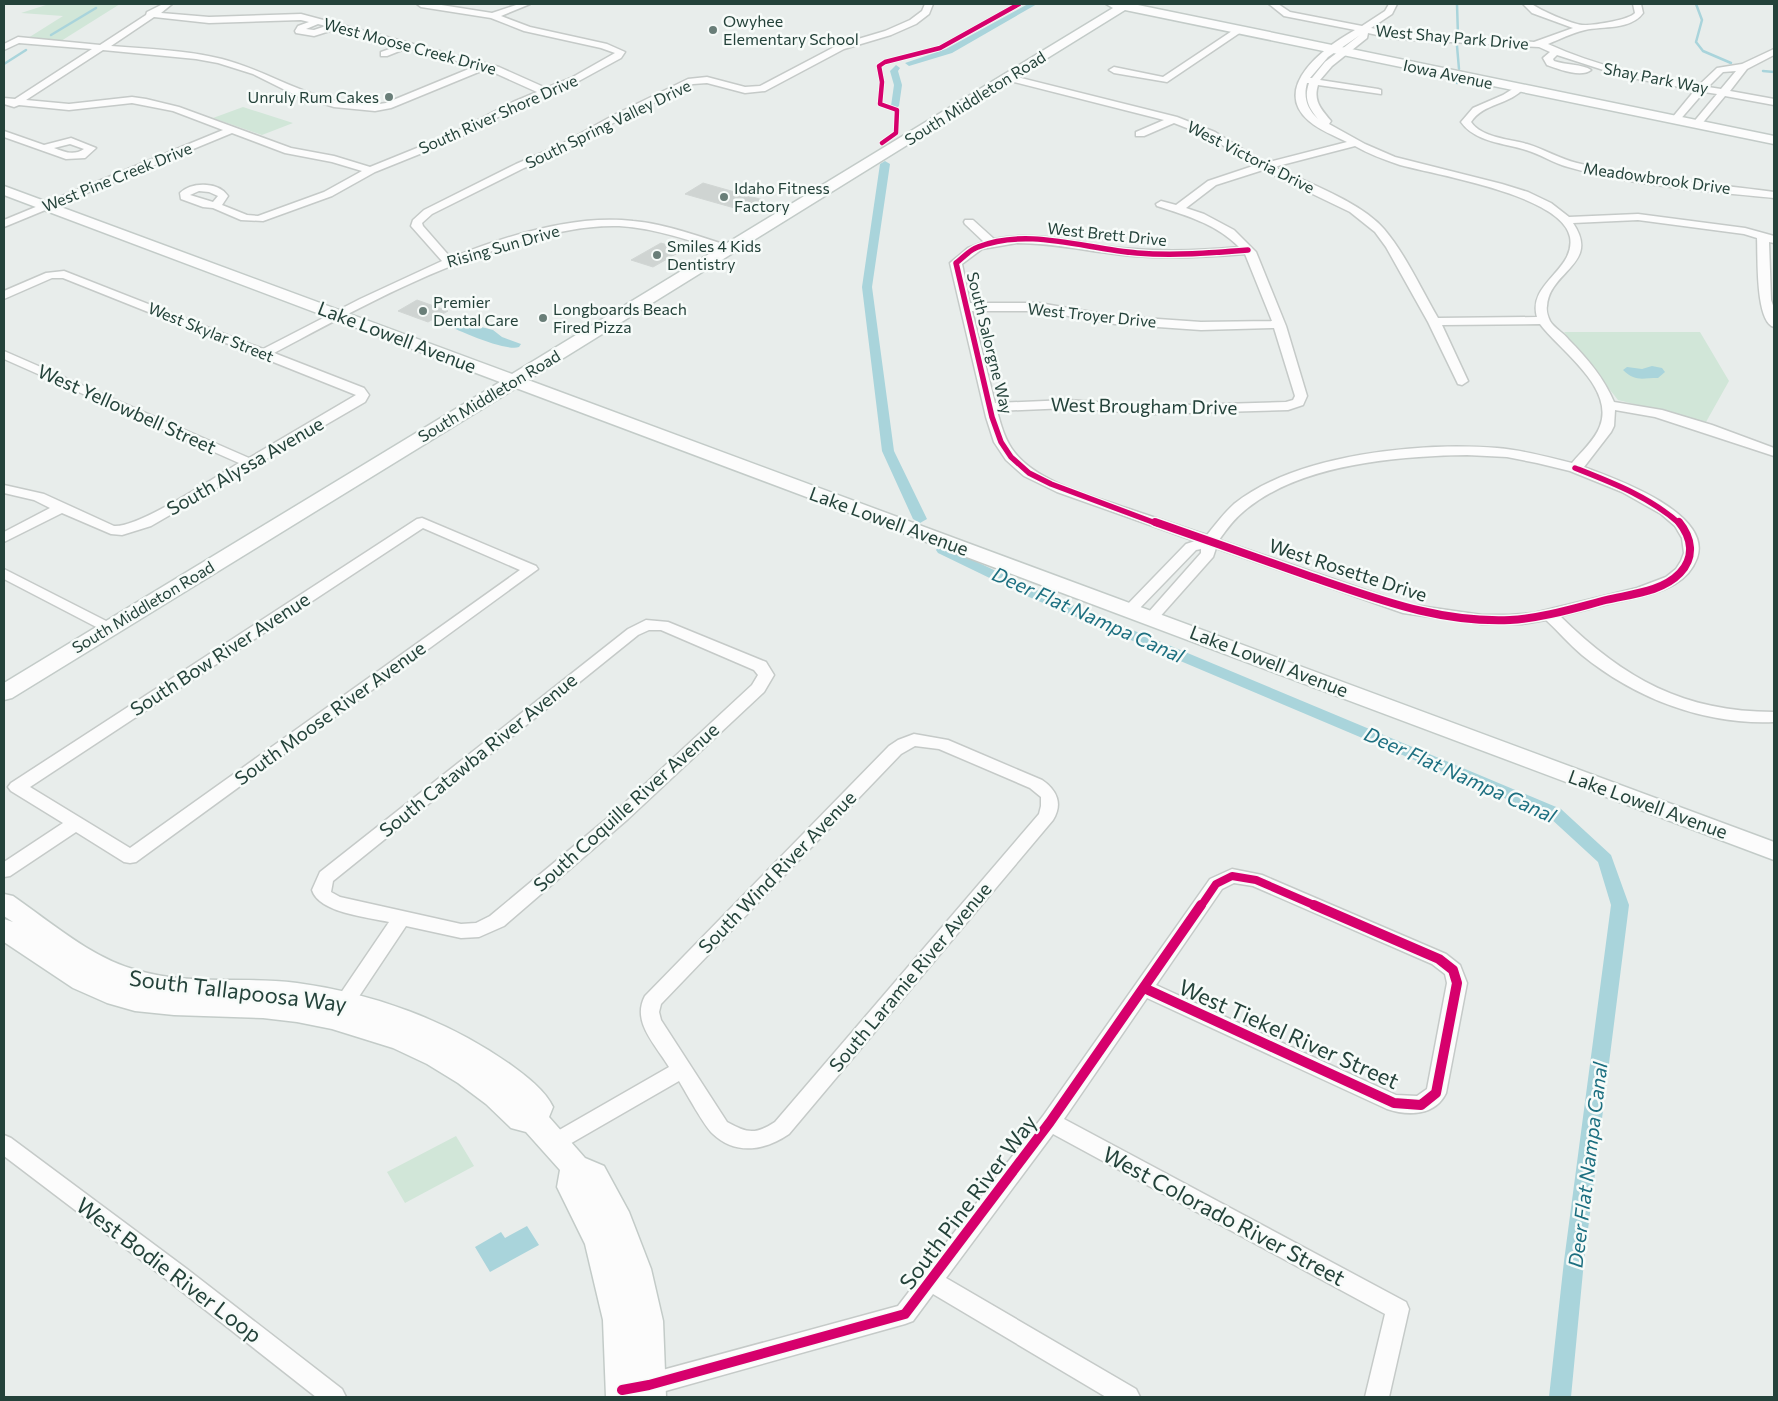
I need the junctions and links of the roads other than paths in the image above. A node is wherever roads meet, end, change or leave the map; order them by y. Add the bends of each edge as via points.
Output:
1 (168, 4) edge
2 (421, 4) edge
3 (526, 4) edge
4 (929, 4) edge
5 (936, 4) edge
6 (1273, 4) edge
7 (1393, 4) edge
8 (1527, 4) edge
9 (1637, 4) edge
10 (1120, 5) edge
11 (150, 14) junction
12 (493, 16) junction
13 (318, 20) junction
14 (337, 26) junction
15 (1581, 28) junction
16 (1364, 29) junction
17 (1238, 30) junction
18 (4, 36) edge
19 (18, 40) junction
20 (1540, 44) junction
21 (407, 45) junction
22 (4, 47) edge
23 (101, 48) junction
24 (1338, 51) junction
25 (1774, 52) edge
26 (384, 54) dead end
27 (485, 66) junction
28 (1744, 67) junction
29 (1114, 70) dead end
30 (1009, 78) junction
31 (1303, 80) junction
32 (1314, 82) junction
33 (1520, 88) junction
34 (1702, 88) junction
35 (1725, 91) junction
36 (547, 92) junction
37 (1378, 92) dead end
38 (4, 101) edge
39 (1301, 101) junction
40 (16, 102) junction
41 (1312, 102) junction
42 (1774, 102) edge
43 (4, 111) edge
44 (1174, 118) junction
45 (1675, 120) junction
46 (1697, 124) junction
47 (1323, 125) junction
48 (231, 130) junction
49 (4, 134) edge
50 (1140, 134) dead end
51 (1774, 140) edge
52 (1355, 143) junction
53 (43, 148) dead end
54 (1264, 166) junction
55 (371, 170) junction
56 (4, 190) edge
57 (1774, 195) edge
58 (1161, 204) dead end
59 (47, 206) junction
60 (216, 206) dead end
61 (1178, 208) junction
62 (1566, 220) junction
63 (969, 222) dead end
64 (4, 224) edge
65 (1769, 238) edge
66 (993, 244) junction
67 (729, 249) junction
68 (1248, 250) junction
69 (448, 261) junction
70 (58, 273) joint
71 (4, 295) edge
72 (966, 307) junction
73 (1771, 311) edge
74 (338, 315) junction
75 (1544, 320) junction
76 (1434, 322) junction
77 (1774, 322) edge
78 (1279, 324) junction
79 (264, 353) junction
80 (4, 355) edge
81 (514, 381) junction
82 (1462, 381) dead end
83 (363, 395) joint
84 (1609, 405) junction
85 (990, 407) junction
86 (1774, 452) edge
87 (250, 463) junction
88 (1020, 465) joint
89 (1575, 468) junction
90 (4, 488) edge
91 (62, 506) junction
92 (422, 522) joint
93 (4, 538) edge
94 (1209, 542) junction
95 (4, 573) edge
96 (1141, 613) junction
97 (1549, 614) junction
98 (646, 625) joint
99 (110, 628) junction
100 (4, 692) edge
101 (1774, 718) edge
102 (17, 787) joint
103 (1051, 798) joint
104 (76, 823) junction
105 (1774, 851) edge
106 (4, 871) edge
107 (1232, 876) joint
108 (4, 904) edge
109 (401, 918) junction
110 (4, 929) edge
111 (1144, 988) junction
112 (339, 1011) junction
113 (648, 1012) joint
114 (683, 1069) junction
115 (1050, 1122) junction
116 (754, 1142) joint
117 (554, 1143) junction
118 (4, 1144) edge
119 (931, 1281) junction
120 (636, 1392) edge
121 (334, 1397) edge
122 (1128, 1397) edge
123 (1377, 1397) edge

1 - 11 street
2 - 12 street
3 - 12 street
4 - 5 street
4 - 69 street, South Spring Valley Drive via 926,12 913,22 840,47 755,92 698,78 428,212 417,226
6 - 16 street, West Shay Park Drive via 1287,14
7 - 16 street via 1389,12
8 - 15 street via 1535,11
9 - 15 street via 1639,13 1635,18
10 - 17 street, Iowa Avenue
10 - 30 street, South Middleton Road
11 - 13 street, West Moose Creek Drive via 209,20 301,17
11 - 23 street
12 - 36 street, South River Shore Drive via 527,29 620,52 618,56
13 - 14 street, West Moose Creek Drive
13 - 14 street via 299,31 308,34
14 - 21 street, West Moose Creek Drive
15 - 20 street
16 - 20 street, West Shay Park Drive via 1396,36
16 - 24 street via 1352,34
16 - 24 street via 1364,36
17 - 24 street, Iowa Avenue
17 - 29 street via 1171,78 1164,80
18 - 19 street via 18,37
19 - 22 street
19 - 23 street
20 - 34 street, Shay Park Way via 1585,64
21 - 26 street
21 - 27 street, West Moose Creek Drive
23 - 27 street via 220,61 256,72 312,98 365,108 388,106
23 - 40 street
24 - 31 street via 1308,72
24 - 32 street
24 - 33 street, Iowa Avenue
25 - 28 street
27 - 36 street, West Moose Creek Drive
28 - 34 street via 1720,70
28 - 35 street
30 - 44 street, West Victoria Drive
30 - 67 street, South Middleton Road
31 - 32 street
31 - 39 street
32 - 37 street
32 - 41 street
33 - 45 street, Iowa Avenue
33 - 57 street, Meadowbrook Drive via 1511,96 1475,110 1468,116 1468,127 1579,167 1653,181
34 - 35 street, Shay Park Way
34 - 45 street
35 - 42 street, Shay Park Way
35 - 46 street
36 - 55 street, South River Shore Drive via 516,104 453,137
38 - 40 street
39 - 41 street
39 - 47 street via 1314,122
40 - 43 street
40 - 48 street via 70,107 146,102 176,109
41 - 47 street via 1326,121
44 - 50 street
44 - 54 street, West Victoria Drive via 1211,134
45 - 46 street, Iowa Avenue
46 - 51 street, Iowa Avenue
47 - 52 street
48 - 55 street via 289,151
48 - 59 street, West Pine Creek Drive
49 - 53 street
52 - 54 street
52 - 62 street via 1418,167 1508,188 1545,205
54 - 61 street via 1212,183
54 - 76 street, West Victoria Drive via 1354,210 1379,230
55 - 60 street via 328,194 264,219 245,218
56 - 59 street, Lake Lowell Avenue
58 - 61 street
59 - 64 street, West Pine Creek Drive
59 - 74 street, Lake Lowell Avenue
61 - 68 street via 1230,232
62 - 65 street via 1638,217 1745,230
62 - 75 street via 1575,233 1576,252 1545,292 1541,306
63 - 66 street
65 - 73 street via 1766,300
66 - 68 street, West Brett Drive via 1010,240 1063,242 1121,252 1170,255
66 - 72 street, South Salorgne Way via 976,248 956,264
67 - 69 street, Rising Sun Drive via 646,225 620,223 521,238
67 - 81 street, South Middleton Road
68 - 78 street
69 - 74 street, Rising Sun Drive
70 - 71 street
70 - 79 street, West Skylar Street
72 - 78 street, West Troyer Drive via 1039,307 1115,320 1201,326
72 - 85 street, South Salorgne Way
73 - 77 street
74 - 79 street, Rising Sun Drive
74 - 81 street, Lake Lowell Avenue
75 - 76 street
75 - 84 street via 1598,380
76 - 82 street
78 - 85 street, West Brougham Drive via 1301,396 1298,402 1288,406 1152,410 1068,404
79 - 83 street, West Skylar Street
80 - 87 street, West Yellowbell Street
81 - 96 street, Lake Lowell Avenue
81 - 99 street, South Middleton Road
83 - 87 street, South Alyssa Avenue
84 - 86 street via 1657,413
84 - 89 street via 1608,424
85 - 88 street, South Salorgne Way via 1004,448
87 - 91 street, South Alyssa Avenue via 146,523 122,531 111,530
88 - 94 street, West Rosette Drive via 1046,482
89 - 94 street via 1499,452 1460,451 1361,460 1291,478 1261,492 1243,504
89 - 97 street, West Rosette Drive via 1654,502 1676,520 1692,547 1682,572 1670,581
90 - 91 street
91 - 93 street
92 - 102 street, South Bow River Avenue
92 - 104 street, South Moose River Avenue via 531,569 130,857
94 - 96 street via 1208,554
94 - 96 street via 1191,547
94 - 97 street, West Rosette Drive via 1403,608 1480,620 1511,620
95 - 99 street
96 - 105 street, Lake Lowell Avenue
97 - 101 street via 1594,656 1633,683 1670,700 1712,712
98 - 109 street, South Catawba River Avenue via 633,632 326,877 321,885 321,893 327,900
98 - 109 street, South Coquille River Avenue via 663,625 760,666 766,675 758,688 622,815 497,921 479,930 461,931
99 - 100 street, South Middleton Road
102 - 104 street
103 - 113 street, South Wind River Avenue via 1036,784 942,744 914,740 904,744 652,1001
103 - 116 street, South Laramie River Avenue via 1052,806 1047,816 782,1128 769,1138
104 - 106 street
107 - 111 street, South Pine River Way via 1216,884
107 - 111 street, West Tiekel River Street via 1256,880 1439,959 1453,970 1457,983 1436,1093 1422,1105 1394,1103
108 - 112 street, South Tallapoosa Way via 92,963 138,982 191,989 286,992 319,997
109 - 112 street
110 - 112 street, South Tallapoosa Way via 84,981 137,1002
111 - 115 street, South Pine River Way
112 - 117 street, South Tallapoosa Way via 359,1025 409,1044 453,1066 485,1088 521,1120 533,1120
113 - 114 street via 651,1022
114 - 116 street via 720,1128 736,1138
114 - 117 street
115 - 119 street, South Pine River Way
115 - 123 street, West Colorado River Street via 1398,1309
117 - 120 street, South Tallapoosa Way via 575,1167 572,1188 600,1244
118 - 121 street, West Bodie River Loop
119 - 120 street, South Pine River Way via 905,1314
119 - 122 street

